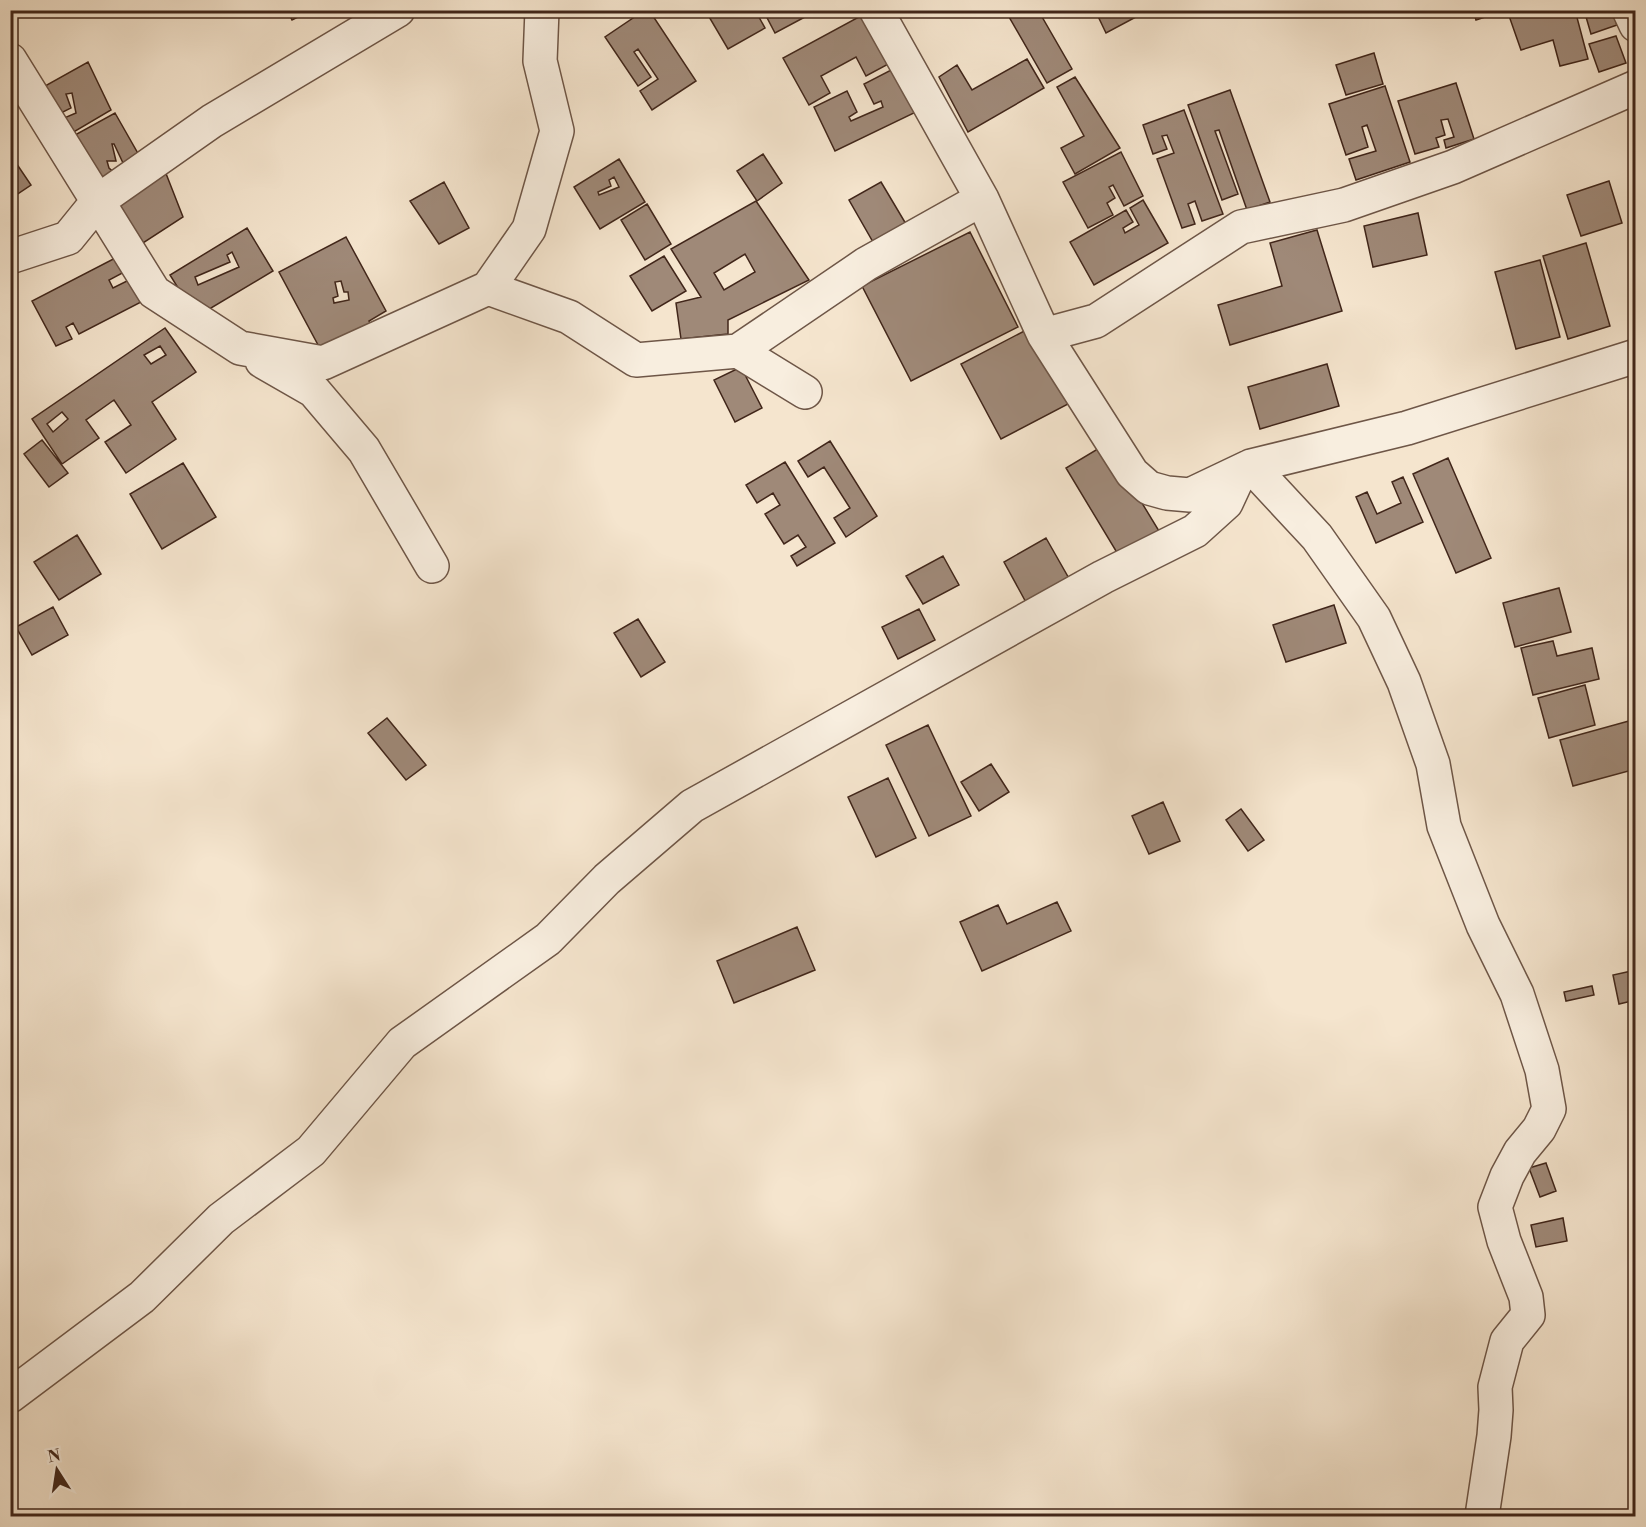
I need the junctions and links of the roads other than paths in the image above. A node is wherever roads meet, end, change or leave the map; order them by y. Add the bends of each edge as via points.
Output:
1 (399, 10) edge
2 (542, 10) edge
3 (876, 10) edge
4 (1629, 10) edge
5 (1635, 25) edge
6 (10, 60) edge
7 (1635, 87) edge
8 (982, 199) junction
9 (98, 201) junction
10 (10, 257) edge
11 (488, 288) junction
12 (1044, 335) junction
13 (240, 348) junction
14 (738, 351) junction
15 (1635, 356) edge
16 (805, 392) dead end
17 (1251, 466) junction
18 (432, 566) dead end
19 (10, 1396) edge
20 (1482, 1516) edge

1 - 9 street via 213,121
2 - 11 street via 540,61 557,131 529,229
3 - 8 street
4 - 5 street
6 - 9 street
7 - 12 street via 1453,167 1344,206 1241,227 1096,321
8 - 12 street
8 - 14 street via 866,264
9 - 10 street via 68,238
9 - 13 street via 154,292
11 - 13 street via 323,363
11 - 14 street via 569,317 636,360
12 - 17 street via 1132,473 1149,488 1190,495
13 - 18 street via 314,391 364,450
14 - 16 street
15 - 17 street via 1407,428
17 - 19 street via 1239,475 1226,503 1195,531 1103,577 692,806 608,879 548,939 402,1043 311,1151 221,1219 142,1297
17 - 20 street via 1317,537 1374,618 1404,682 1433,764 1444,826 1483,925 1517,994 1542,1070 1549,1109 1520,1152 1495,1207 1526,1297 1528,1315 1507,1341 1495,1387 1494,1436

